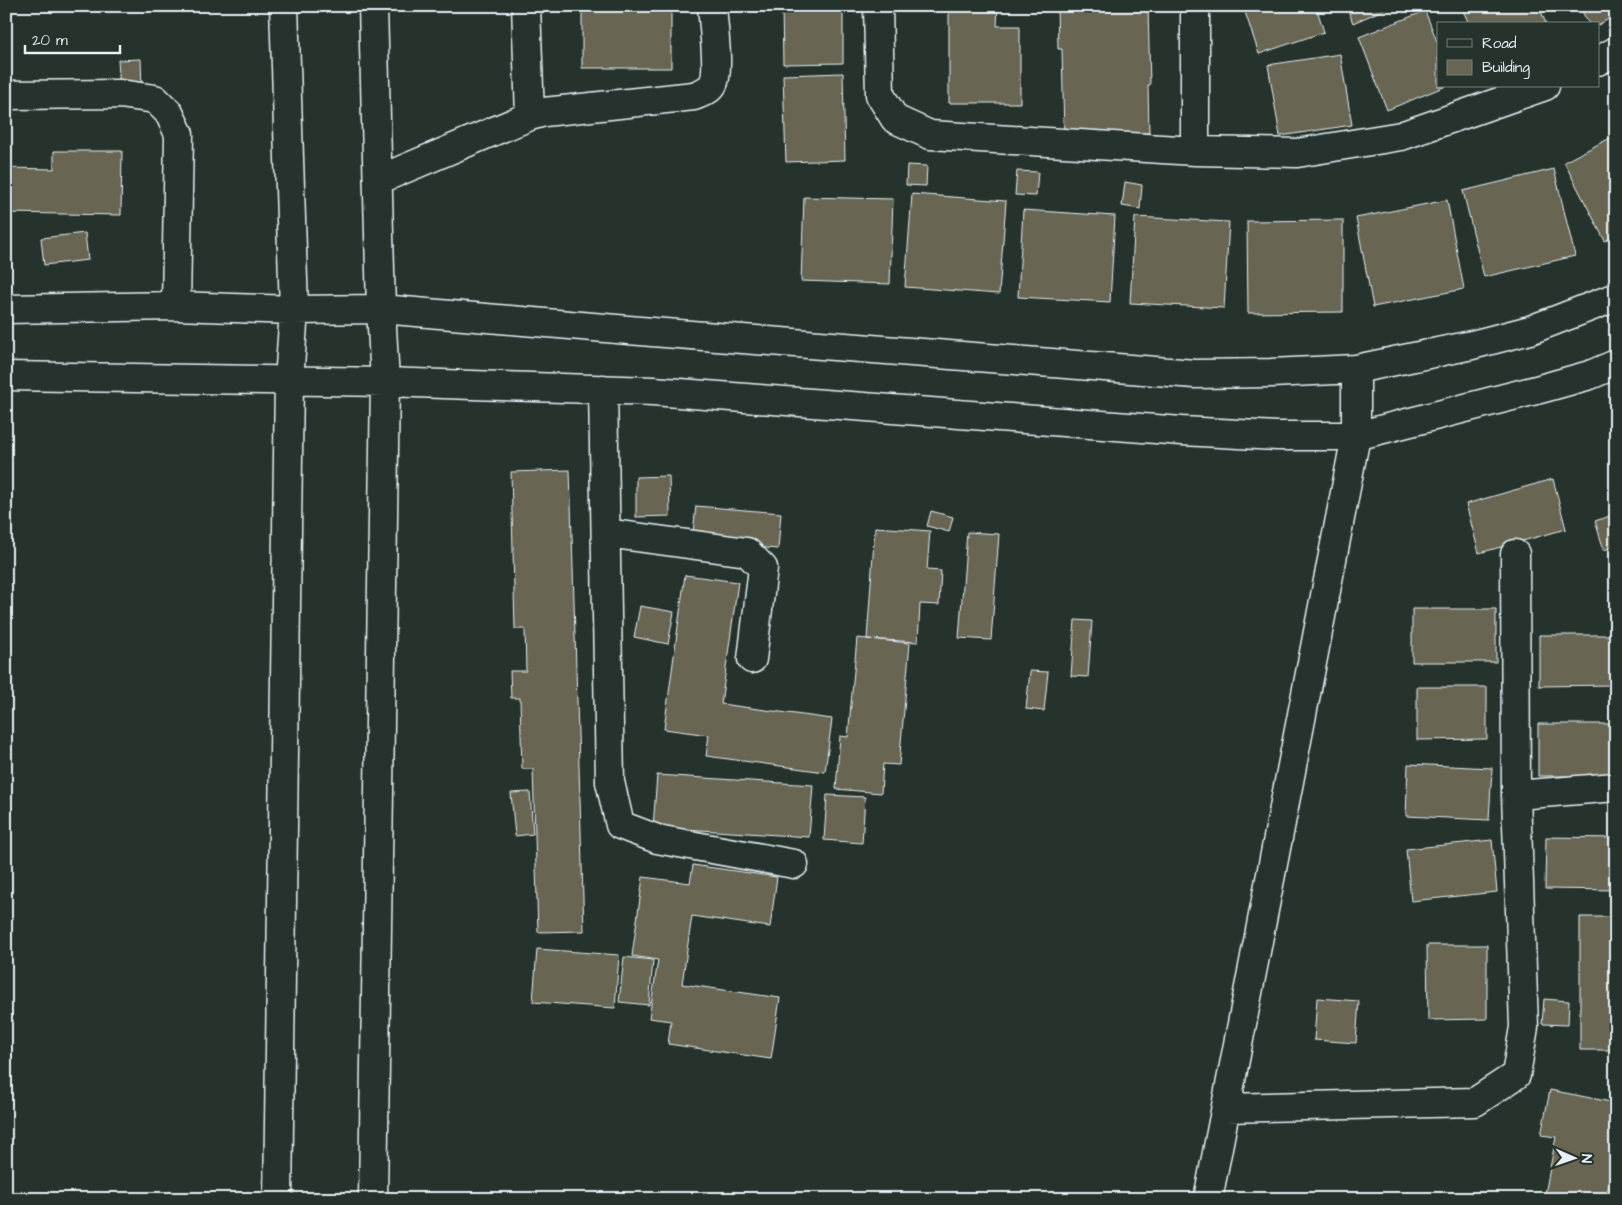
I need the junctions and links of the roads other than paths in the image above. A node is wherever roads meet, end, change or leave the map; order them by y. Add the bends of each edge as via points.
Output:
1 (284, 6) edge
2 (373, 6) edge
3 (526, 6) edge
4 (712, 6) edge
5 (878, 6) edge
6 (1195, 6) edge
7 (1616, 51) edge
8 (1600, 60) edge
9 (1539, 88) edge
10 (6, 95) edge
11 (530, 116) junction
12 (1195, 151) junction
13 (378, 180) junction
14 (1616, 297) edge
15 (176, 306) junction
16 (6, 309) edge
17 (381, 309) junction
18 (294, 310) junction
19 (1616, 364) edge
20 (1356, 370) junction
21 (6, 376) edge
22 (289, 381) junction
23 (385, 382) junction
24 (603, 389) junction
25 (1356, 436) junction
26 (606, 533) junction
27 (1515, 554) dead end
28 (752, 659) dead end
29 (1616, 787) edge
30 (1516, 795) junction
31 (794, 864) dead end
32 (1226, 1108) junction
33 (278, 1199) edge
34 (373, 1199) edge
35 (1208, 1199) edge

1 - 18 street
2 - 13 street
3 - 11 street
4 - 11 street via 716,69 714,83 706,92
5 - 12 street via 880,95 895,119 930,134
6 - 12 street
7 - 8 street
9 - 12 street via 1401,136 1297,153
10 - 15 street via 120,94 155,99 168,113 180,134
11 - 13 street
13 - 17 street
14 - 20 street via 1530,330
15 - 16 street
15 - 18 street
17 - 18 street
17 - 20 street via 1194,374
17 - 23 street
18 - 22 street
19 - 25 street via 1581,377
20 - 25 street
21 - 22 street
22 - 23 street
22 - 33 street
23 - 24 street
23 - 34 street
24 - 25 street via 1182,431
24 - 26 street
25 - 32 street
26 - 28 street via 747,552 764,568
26 - 31 street via 610,782 620,825 657,839
27 - 30 street
29 - 30 street
30 - 32 street via 1524,1027 1516,1075 1475,1102
32 - 35 street

